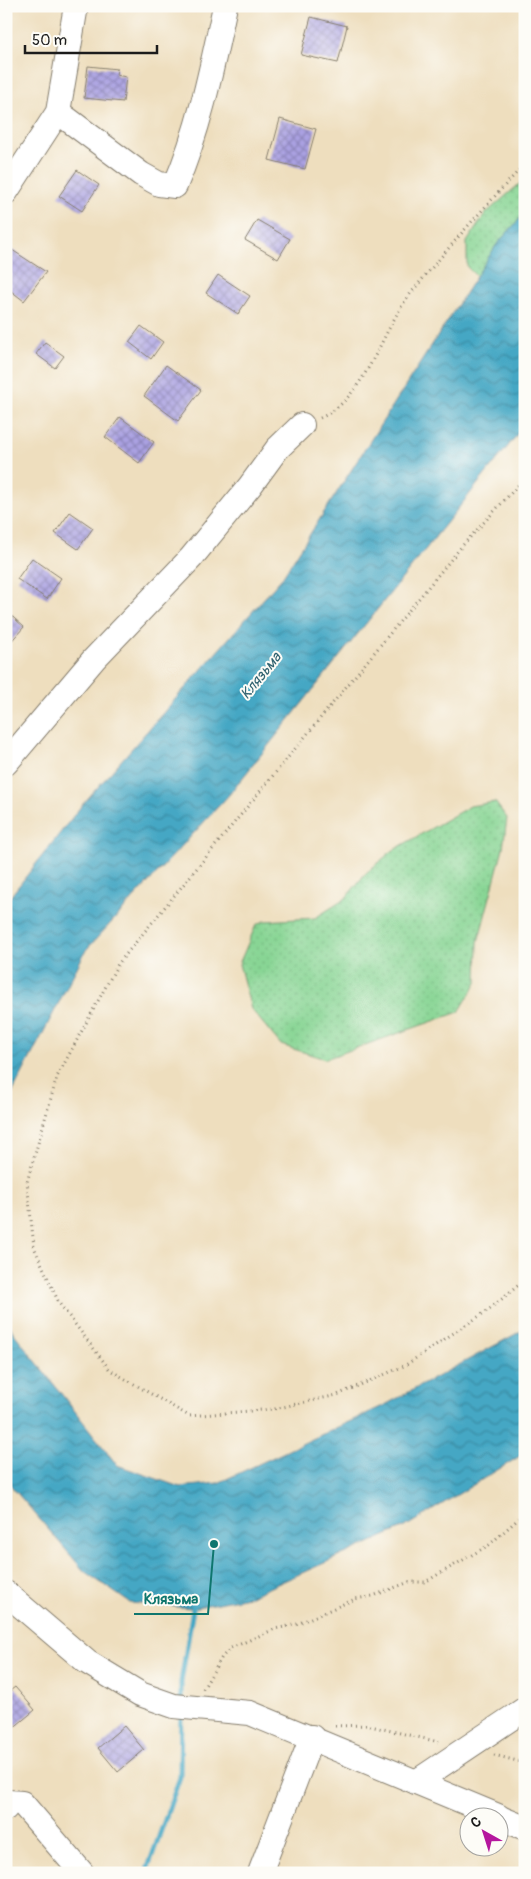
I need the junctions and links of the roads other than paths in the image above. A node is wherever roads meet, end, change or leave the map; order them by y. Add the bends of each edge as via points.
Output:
1 (76, 6) edge
2 (225, 6) edge
3 (58, 112) junction
4 (6, 192) edge
5 (302, 426) road end
6 (6, 762) edge
7 (6, 1594) edge
8 (525, 1709) edge
9 (312, 1737) junction
10 (416, 1782) junction
11 (7, 1805) edge
12 (472, 1806) edge
13 (508, 1821) edge
14 (525, 1828) edge
15 (82, 1873) edge
16 (260, 1873) edge

1 - 3 street
2 - 3 street via 205,99 190,153 175,186 159,184 141,174
3 - 4 street
5 - 6 street via 277,449 191,558 94,659
7 - 9 street via 87,1662 140,1694 180,1706 250,1713
8 - 10 street
9 - 10 street
9 - 16 street
10 - 12 street
11 - 15 street via 22,1803
13 - 14 street

